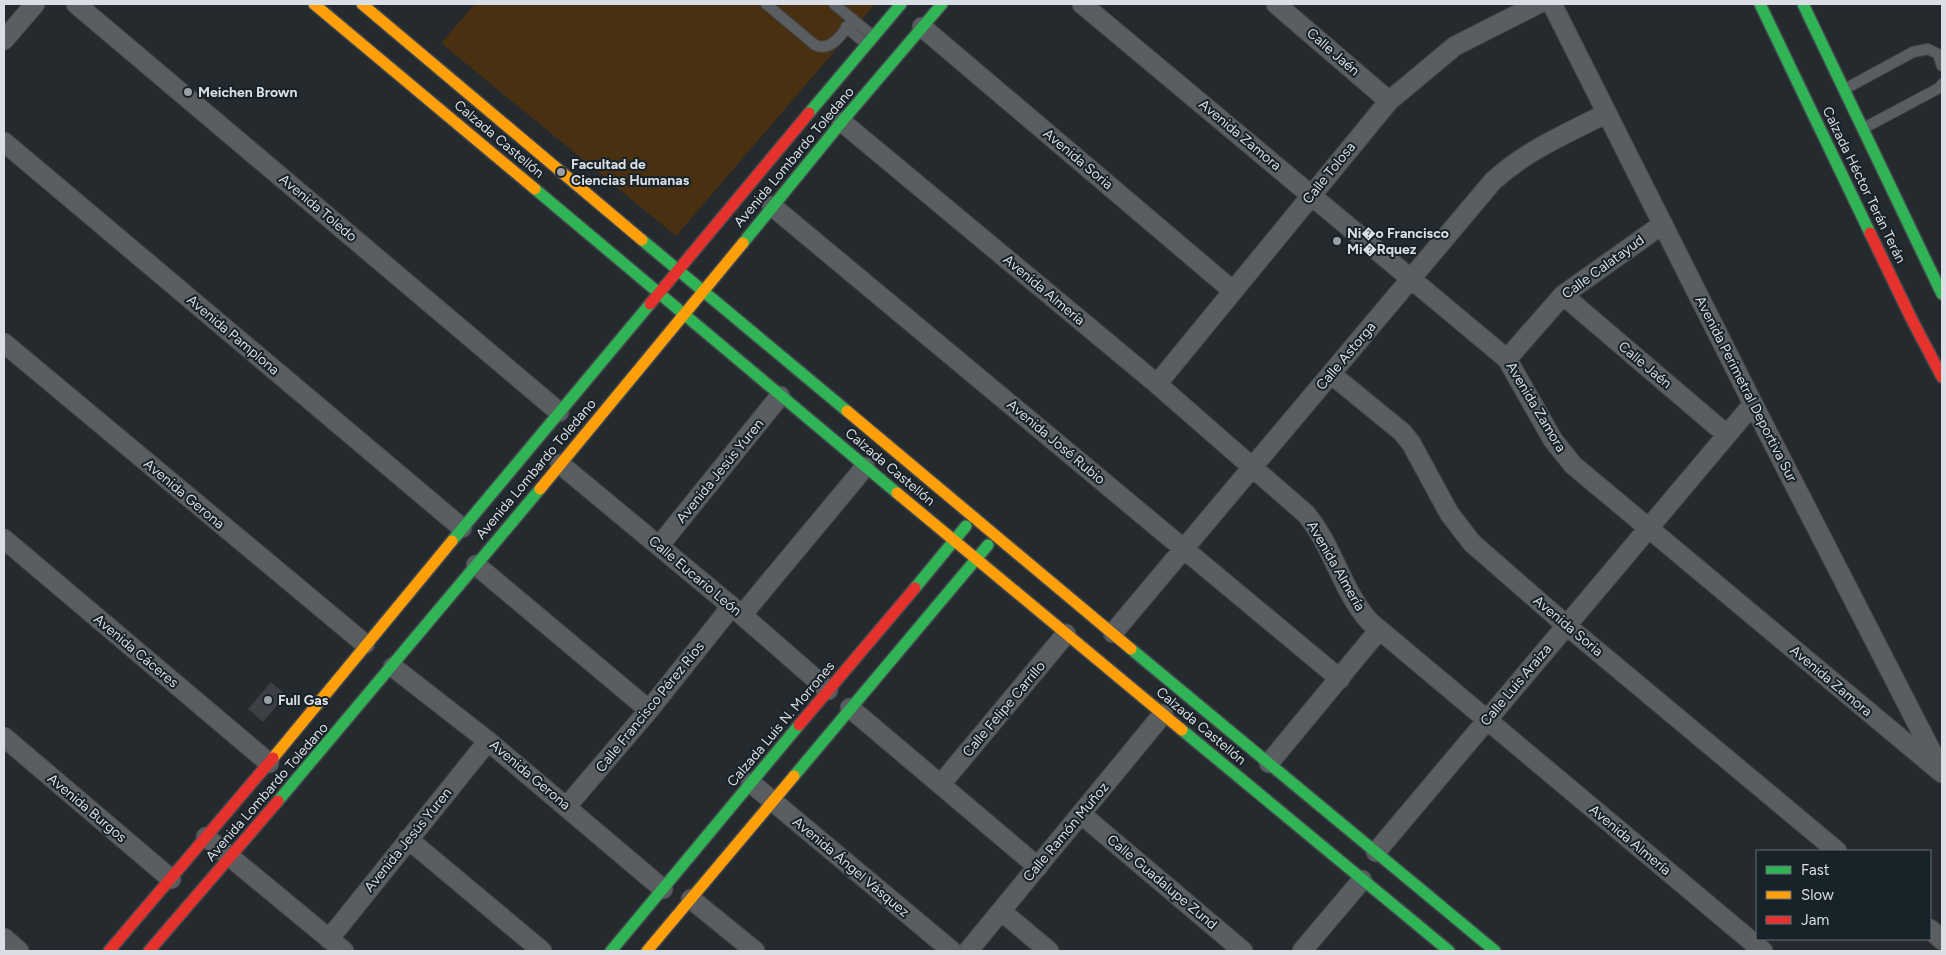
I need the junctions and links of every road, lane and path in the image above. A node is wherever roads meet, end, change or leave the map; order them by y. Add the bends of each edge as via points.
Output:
1 (35, 4) edge
2 (76, 4) edge
3 (314, 4) edge
4 (362, 4) edge
5 (766, 4) edge
6 (834, 4) edge
7 (901, 4) edge
8 (942, 4) edge
9 (1082, 4) edge
10 (1276, 4) edge
11 (1538, 4) edge
12 (1552, 4) edge
13 (1760, 4) edge
14 (1803, 4) edge
15 (919, 21) junction
16 (849, 23) junction
17 (7, 28) edge
18 (873, 43) junction
19 (882, 59) dead end
20 (1942, 66) edge
21 (1942, 84) edge
22 (1844, 89) junction
23 (1389, 101) junction
24 (1841, 111) dead end
25 (1607, 113) junction
26 (842, 122) junction
27 (1864, 129) junction
28 (4, 142) edge
29 (1883, 169) junction
30 (1311, 195) junction
31 (772, 206) junction
32 (1663, 224) junction
33 (679, 270) junction
34 (1410, 278) junction
35 (704, 291) junction
36 (1233, 291) junction
37 (659, 294) junction
38 (1900, 294) junction
39 (1942, 294) edge
40 (1562, 295) junction
41 (684, 315) junction
42 (4, 343) edge
43 (1942, 358) edge
44 (1507, 359) junction
45 (1331, 374) junction
46 (1942, 377) edge
47 (1157, 384) junction
48 (780, 396) junction
49 (1753, 404) junction
50 (560, 412) junction
51 (1727, 435) junction
52 (560, 464) junction
53 (865, 466) junction
54 (1253, 466) junction
55 (973, 517) junction
56 (462, 528) junction
57 (1648, 529) junction
58 (996, 536) junction
59 (4, 539) edge
60 (954, 540) junction
61 (659, 546) junction
62 (1183, 548) junction
63 (976, 559) junction
64 (476, 565) junction
65 (737, 611) junction
66 (1566, 625) junction
67 (1379, 630) junction
68 (1113, 633) junction
69 (1066, 634) junction
70 (364, 644) junction
71 (393, 667) junction
72 (1340, 679) junction
73 (828, 690) junction
74 (850, 708) junction
75 (649, 710) junction
76 (1163, 714) junction
77 (1486, 720) junction
78 (4, 737) edge
79 (488, 741) junction
80 (269, 763) junction
81 (1270, 763) junction
82 (1942, 773) edge
83 (751, 783) junction
84 (941, 784) junction
85 (773, 802) junction
86 (567, 806) junction
87 (1081, 814) junction
88 (206, 837) junction
89 (408, 839) junction
90 (1836, 850) edge
91 (1376, 852) junction
92 (230, 858) junction
93 (1038, 867) junction
94 (171, 879) junction
95 (1362, 880) junction
96 (663, 889) junction
97 (692, 898) junction
98 (1001, 911) junction
99 (1931, 930) edge
100 (4, 938) edge
101 (329, 939) junction
102 (1482, 940) junction
103 (1942, 940) edge
104 (19, 951) edge
105 (109, 951) edge
106 (149, 951) edge
107 (344, 951) edge
108 (542, 951) edge
109 (611, 951) edge
110 (647, 951) edge
111 (755, 951) edge
112 (952, 951) edge
113 (968, 951) edge
114 (1049, 951) edge
115 (1243, 951) edge
116 (1302, 951) edge
117 (1448, 951) edge
118 (1473, 951) edge
119 (1495, 951) edge
120 (1763, 951) edge

1 - 17 street
2 - 50 street, Avenida Toledo
3 - 37 main road, Calzada Castellón
4 - 33 main road, Calzada Castellón
5 - 16 lane via 822,48 830,46
6 - 16 lane
7 - 18 main road, Avenida Lombardo Toledano
8 - 15 main road, Avenida Lombardo Toledano
9 - 30 street, Avenida Zamora
10 - 23 street, Calle Jaén
11 - 23 street, Calle Tolosa via 1455,46
12 - 25 street, Avenida Perimetral Deportiva Sur
13 - 38 main road, Calzada Héctor Terán Terán
14 - 22 main road, Calzada Héctor Terán Terán
15 - 26 main road, Avenida Lombardo Toledano
15 - 36 street, Avenida Soria
16 - 18 lane
18 - 33 main road, Avenida Lombardo Toledano
19 - 26 main road via 851,100
20 - 22 lane via 1938,54 1928,49 1913,52
21 - 27 lane
22 - 27 main road, Calzada Héctor Terán Terán
23 - 30 street, Calle Tolosa
24 - 29 main road
25 - 32 street, Avenida Perimetral Deportiva Sur
25 - 34 street, Calle Astorga via 1512,164 1493,181
26 - 31 main road, Avenida Lombardo Toledano
26 - 47 street, Avenida Almería
27 - 29 main road, Calzada Héctor Terán Terán
28 - 56 street, Avenida Pamplona
29 - 39 main road, Calzada Héctor Terán Terán
30 - 34 street, Avenida Zamora
30 - 36 street, Calle Tolosa
31 - 35 main road, Avenida Lombardo Toledano
31 - 62 street, Avenida José Rubio
32 - 40 street, Calle Calatayud
32 - 49 street, Avenida Perimetral Deportiva Sur
33 - 35 main road, Calzada Castellón
33 - 37 main road, Avenida Lombardo Toledano
34 - 44 street, Avenida Zamora
34 - 45 street, Calle Astorga
35 - 41 main road, Avenida Lombardo Toledano
35 - 55 main road, Calzada Castellón
36 - 47 street, Calle Tolosa
37 - 41 main road, Calzada Castellón
37 - 50 main road, Avenida Lombardo Toledano
38 - 43 main road via 1919,313
38 - 46 main road, Calzada Héctor Terán Terán
40 - 44 street, Calle Calatayud
40 - 51 street, Calle Jaén
41 - 48 main road, Calzada Castellón
41 - 52 main road, Avenida Lombardo Toledano
42 - 70 street, Avenida Gerona
44 - 57 street, Avenida Zamora via 1561,452
45 - 54 street, Calle Astorga
45 - 66 street, Avenida Soria via 1402,432 1449,513 1468,538
47 - 54 street, Avenida Almería
48 - 53 main road, Calzada Castellón
48 - 61 street, Avenida Jesús Yuren
49 - 51 street, Calle Luis Araiza
49 - 82 street, Avenida Perimetral Deportiva Sur
50 - 56 main road, Avenida Lombardo Toledano
51 - 57 street, Calle Luis Araiza
52 - 61 street, Calle Eucario León
52 - 64 main road, Avenida Lombardo Toledano
53 - 60 main road, Calzada Castellón
53 - 65 street, Calle Francisco Pérez Ríos
54 - 62 street, Calle Astorga
54 - 67 street, Avenida Almería via 1313,522 1350,596
55 - 58 main road, Calzada Castellón
55 - 60 main road, Calzada Luis N. Morrones
56 - 70 main road, Avenida Lombardo Toledano
57 - 66 street, Calle Luis Araiza
57 - 82 street, Avenida Zamora
58 - 63 main road
58 - 68 main road, Calzada Castellón
59 - 80 street, Avenida Cáceres
60 - 63 main road, Calzada Castellón
60 - 73 main road, Calzada Luis N. Morrones
61 - 65 street, Calle Eucario León
62 - 68 street, Calle Astorga
62 - 72 street, Avenida José Rubio
63 - 69 main road, Calzada Castellón
63 - 74 main road
64 - 71 main road, Avenida Lombardo Toledano
64 - 75 street
65 - 73 street, Calle Eucario León
65 - 75 street, Calle Francisco Pérez Ríos
66 - 77 street, Calle Luis Araiza
66 - 90 street, Avenida Soria
67 - 72 street
67 - 77 street, Avenida Almería
68 - 81 main road, Calzada Castellón
69 - 76 main road, Calzada Castellón
69 - 84 street, Calle Felipe Carrillo
70 - 80 main road, Avenida Lombardo Toledano
71 - 79 street, Avenida Gerona
71 - 92 main road, Avenida Lombardo Toledano
72 - 81 street
73 - 83 main road, Calzada Luis N. Morrones
74 - 84 street
74 - 85 main road
75 - 86 street, Calle Francisco Pérez Ríos
76 - 87 street, Calle Ramón Muñoz
76 - 95 main road, Calzada Castellón
77 - 91 street, Calle Luis Araiza
77 - 120 street, Avenida Almería
78 - 94 street, Avenida Burgos
79 - 86 street, Avenida Gerona
79 - 89 street, Avenida Jesús Yuren
80 - 88 main road, Avenida Lombardo Toledano
81 - 91 main road, Calzada Castellón
83 - 85 street, Avenida Ángel Vásquez
83 - 96 main road, Calzada Luis N. Morrones
84 - 93 street
85 - 97 main road
85 - 112 street, Avenida Ángel Vásquez
86 - 96 street, Avenida Gerona
87 - 93 street, Calle Ramón Muñoz
87 - 115 street, Calle Guadalupe Zund
88 - 92 street
88 - 94 main road, Avenida Lombardo Toledano
89 - 101 street, Avenida Jesús Yuren
89 - 108 street
91 - 102 main road, Calzada Castellón
92 - 101 street
92 - 106 main road, Avenida Lombardo Toledano
93 - 98 street, Calle Ramón Muñoz
94 - 105 main road, Avenida Lombardo Toledano
95 - 116 street
95 - 117 main road, Calzada Castellón
96 - 109 main road, Calzada Luis N. Morrones
97 - 110 main road
97 - 111 street
98 - 113 street, Calle Ramón Muñoz
98 - 114 street
99 - 103 street
100 - 104 street
101 - 107 street
102 - 118 main road
102 - 119 main road, Calzada Castellón

